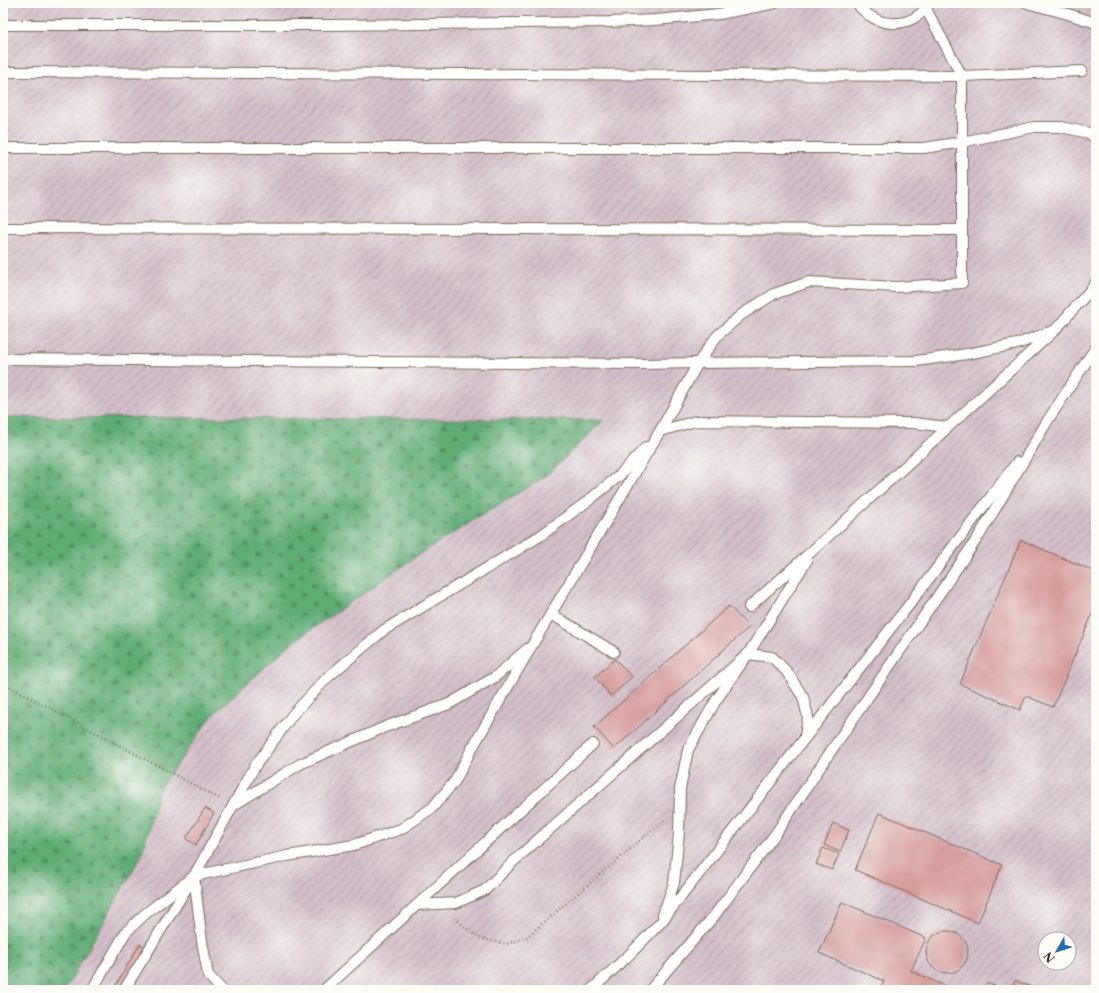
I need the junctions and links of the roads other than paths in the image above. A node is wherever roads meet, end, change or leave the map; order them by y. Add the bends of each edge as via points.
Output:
1 (776, 3) edge
2 (857, 3) edge
3 (1027, 3) edge
4 (928, 6) edge
5 (1096, 23) edge
6 (3, 25) edge
7 (1082, 71) dead end
8 (3, 72) edge
9 (962, 76) junction
10 (1096, 139) edge
11 (962, 142) junction
12 (3, 148) edge
13 (4, 229) edge
14 (962, 230) junction
15 (1096, 282) edge
16 (1054, 330) junction
17 (1096, 347) edge
18 (4, 357) edge
19 (698, 363) junction
20 (1048, 420) junction
21 (947, 427) junction
22 (660, 431) junction
23 (812, 551) junction
24 (749, 607) dead end
25 (551, 614) junction
26 (534, 642) junction
27 (614, 652) dead end
28 (748, 654) junction
29 (805, 737) junction
30 (593, 744) dead end
31 (233, 806) junction
32 (194, 876) junction
33 (417, 905) junction
34 (662, 921) junction
35 (92, 990) edge
36 (124, 990) edge
37 (222, 990) edge
38 (324, 990) edge
39 (591, 990) edge
40 (650, 990) edge

1 - 6 lane via 719,14 610,22
2 - 4 lane via 874,19 887,23 901,23 915,18
3 - 5 lane
4 - 9 lane
7 - 9 lane
8 - 9 lane
9 - 11 lane
10 - 11 lane via 1088,133 1061,127 1034,128
11 - 12 lane via 924,148
11 - 14 lane
13 - 14 lane
14 - 19 lane via 962,282 896,287 809,282 774,294 741,315 717,336
15 - 16 lane
16 - 19 lane via 1017,344 916,361
16 - 21 lane
17 - 20 lane
18 - 19 lane
19 - 22 lane
20 - 29 lane via 912,601
20 - 40 lane via 979,536 776,833 714,916
21 - 22 lane via 914,423 696,422
21 - 23 lane
22 - 25 lane
22 - 31 lane via 620,475 588,501 540,536 384,630 328,677 293,714 255,766
23 - 24 lane
23 - 28 lane
25 - 26 lane
25 - 27 lane
26 - 31 lane via 495,677 449,704 384,727 300,764
26 - 32 lane via 455,781 432,808 401,829 354,845
28 - 29 lane via 772,657 787,672 803,697 808,717
28 - 33 lane via 515,860 485,890 456,903
28 - 34 lane via 715,702 688,750 680,789 674,883
29 - 34 lane
30 - 33 lane
31 - 32 lane
32 - 35 lane via 126,932
32 - 36 lane
32 - 37 lane via 208,975
33 - 38 lane
34 - 39 lane

